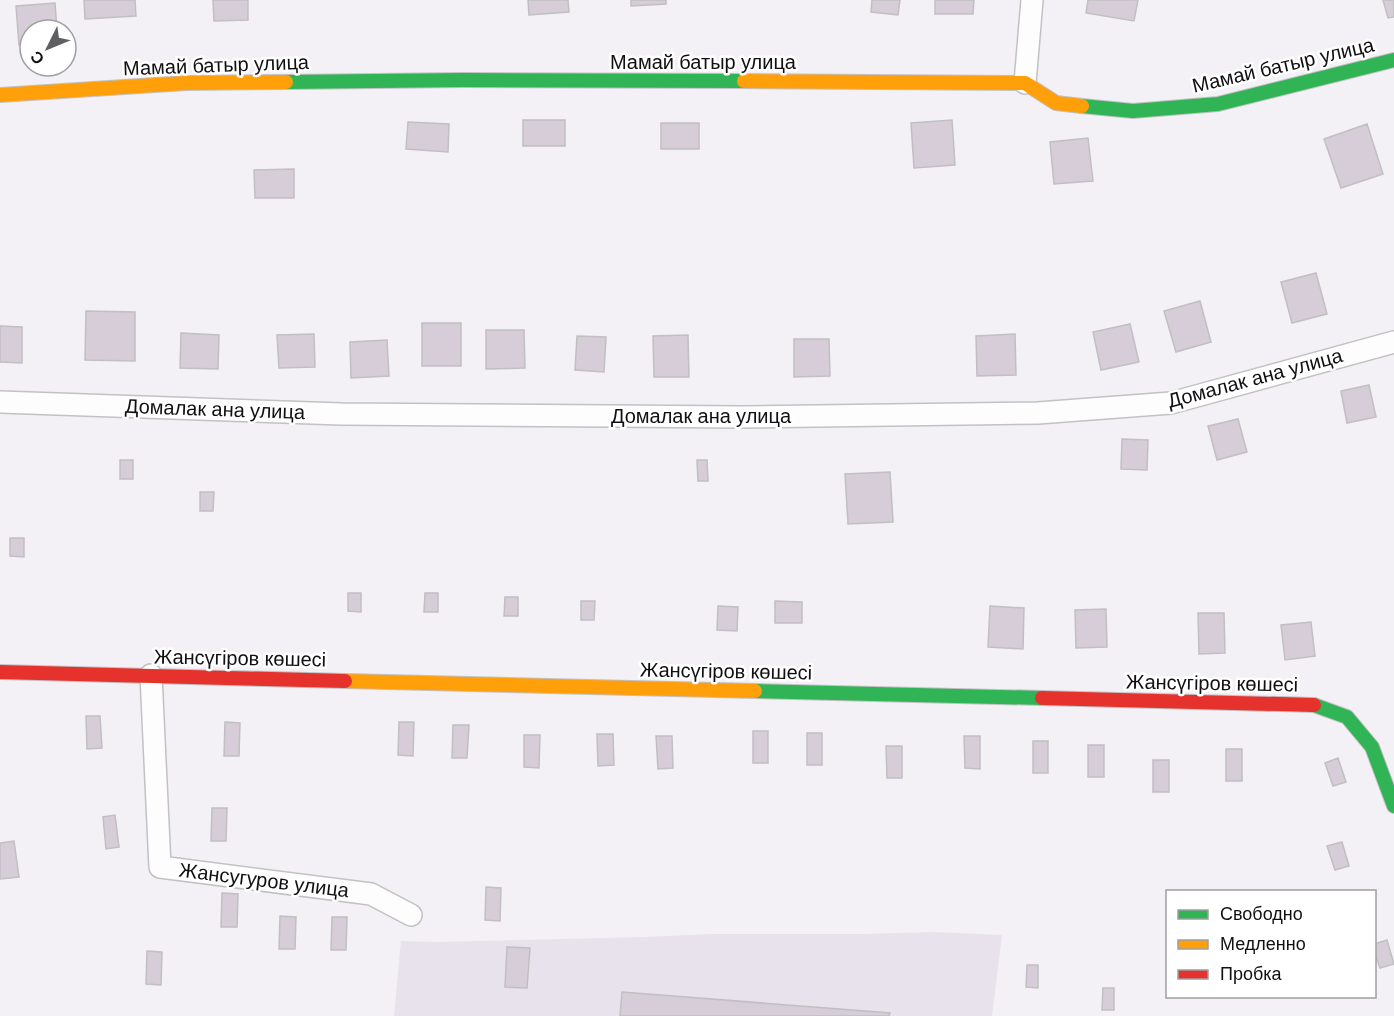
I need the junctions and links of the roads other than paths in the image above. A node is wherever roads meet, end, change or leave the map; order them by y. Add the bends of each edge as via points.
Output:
1 (1032, 0) edge
2 (1394, 60) edge
3 (1026, 83) junction
4 (0, 95) edge
5 (1394, 342) edge
6 (0, 402) edge
7 (0, 672) edge
8 (151, 675) junction
9 (1394, 806) edge
10 (411, 915) dead end

1 - 3 street
2 - 3 street, Мамай батыр улица via 1218,104 1133,111 1056,103
3 - 4 street, Мамай батыр улица via 186,83
5 - 6 street, Домалак ана улица via 1171,403 1038,413 742,417 342,414
7 - 8 street, Жансүгіров көшесі
8 - 9 street, Жансүгіров көшесі via 1315,705 1347,717 1372,747
8 - 10 street, Жансугуров улица via 160,867 370,894

